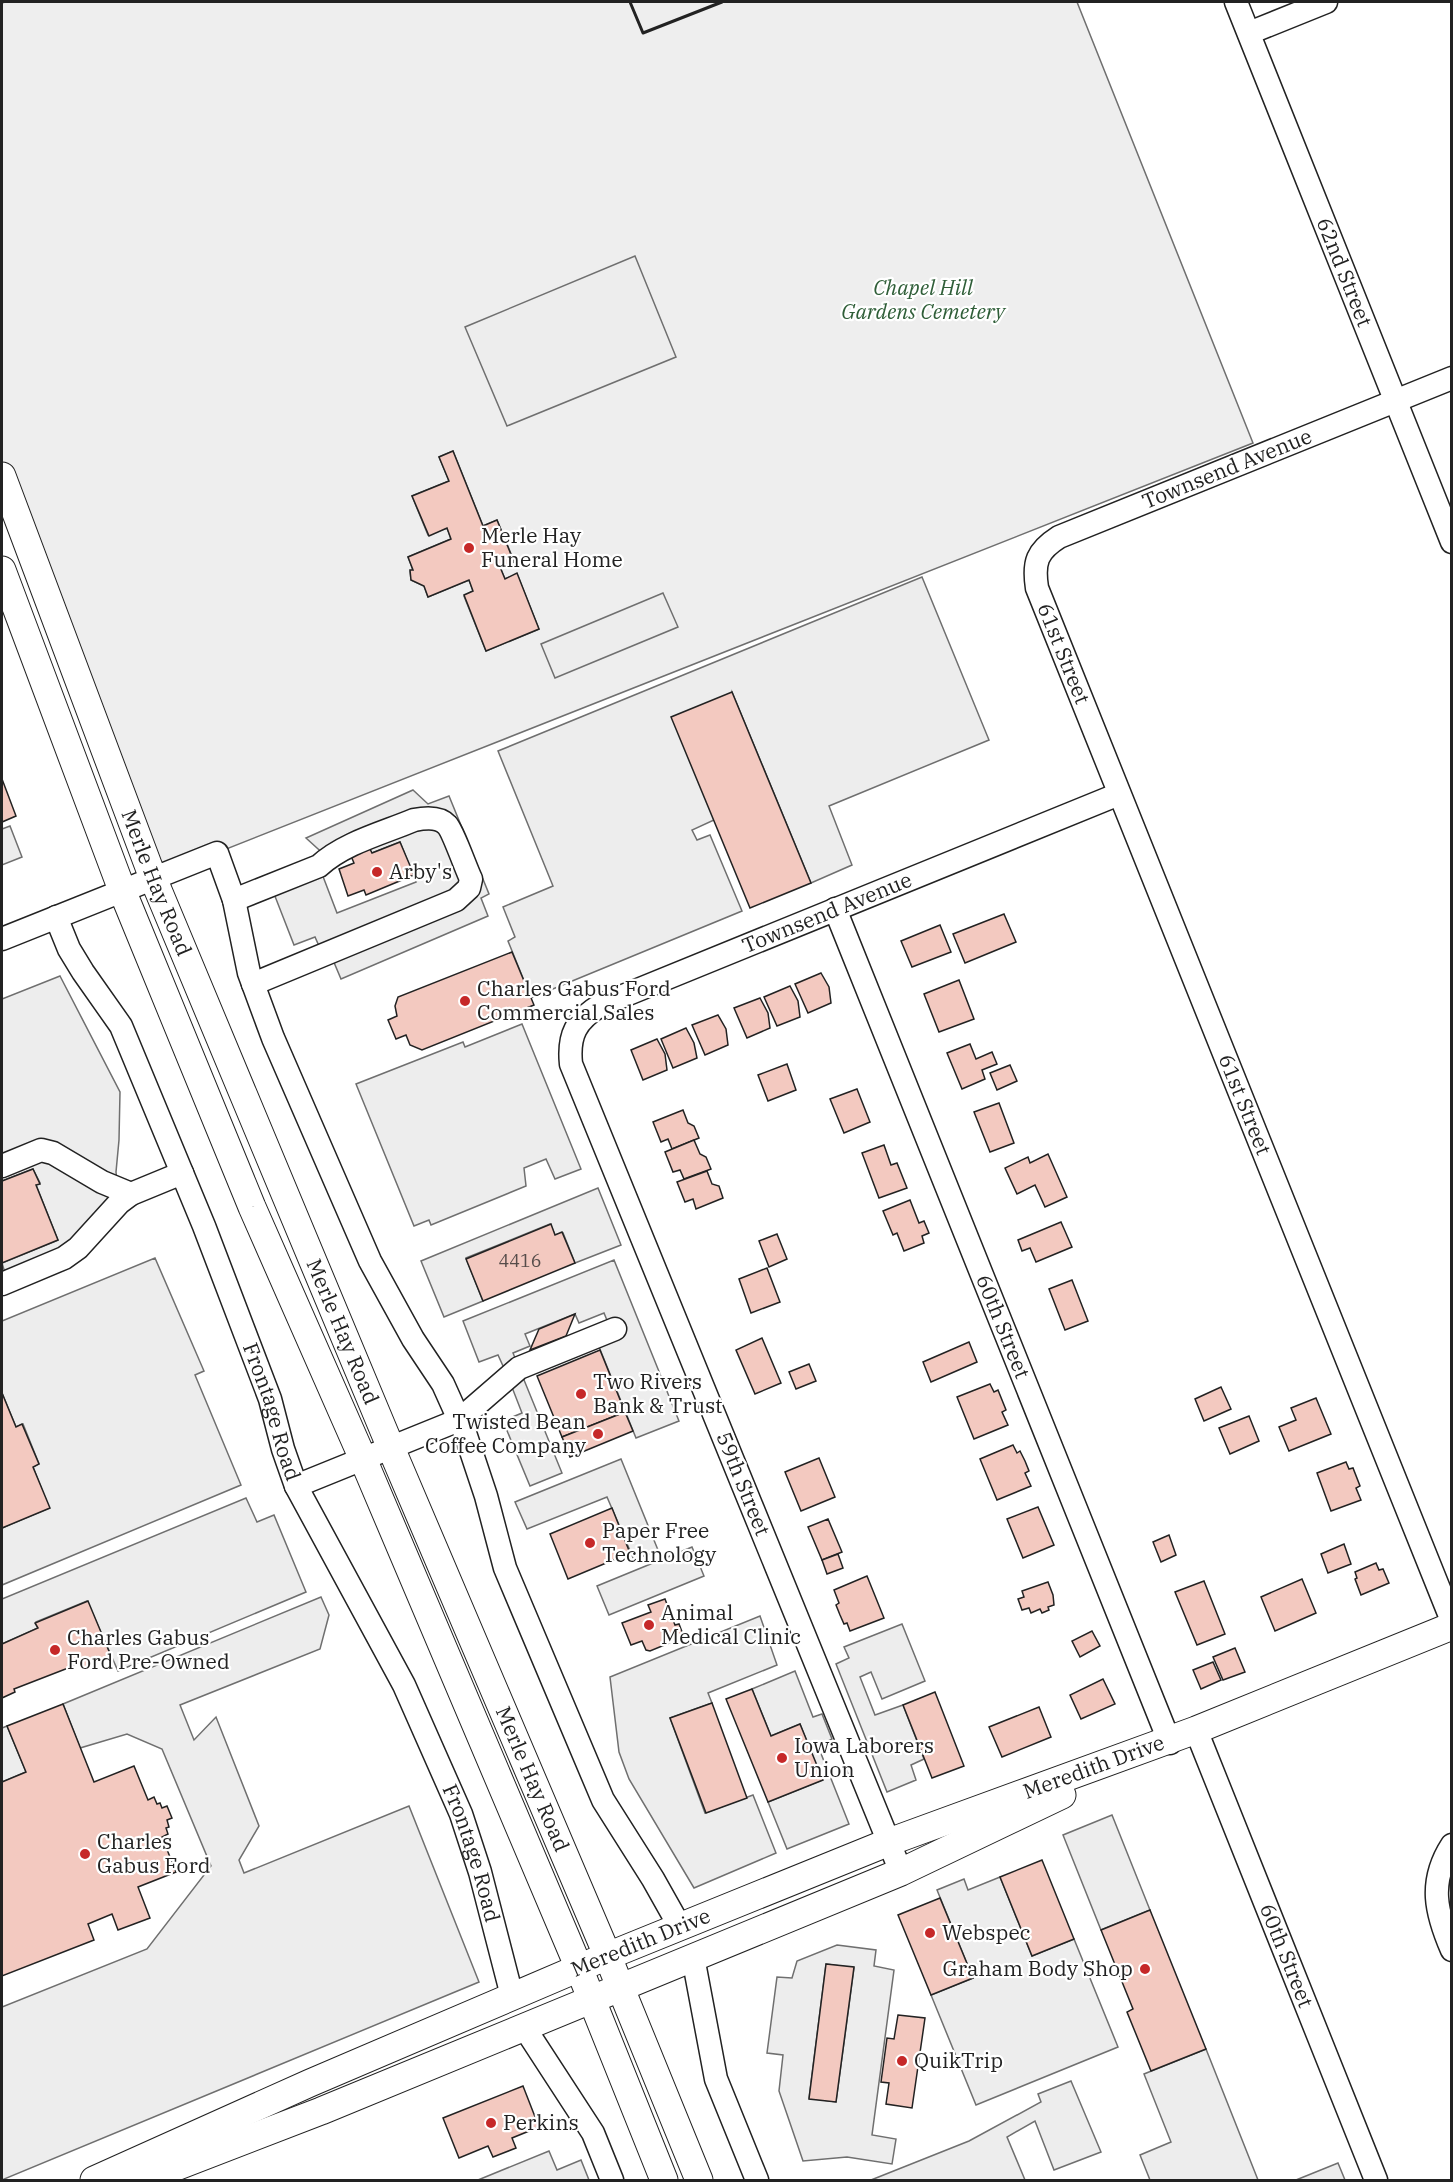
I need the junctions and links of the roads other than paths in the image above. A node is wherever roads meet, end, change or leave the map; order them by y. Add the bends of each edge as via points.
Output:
1 (1236, 2) edge
2 (1326, 2) edge
3 (1249, 33) junction
4 (1452, 378) edge
5 (1395, 401) junction
6 (2, 476) edge
7 (1452, 542) edge
8 (2, 570) edge
9 (1037, 588) joint
10 (1119, 794) junction
11 (139, 884) junction
12 (234, 900) junction
13 (835, 909) junction
14 (56, 917) junction
15 (2, 939) edge
16 (253, 984) junction
17 (571, 1064) joint
18 (2, 1166) edge
19 (182, 1173) junction
20 (131, 1194) junction
21 (2, 1284) edge
22 (615, 1329) dead end
23 (459, 1420) junction
24 (391, 1448) junction
25 (363, 1459) junction
26 (297, 1486) junction
27 (1452, 1621) edge
28 (1452, 1626) edge
29 (1196, 1730) junction
30 (1170, 1741) junction
31 (889, 1842) junction
32 (1452, 1845) edge
33 (901, 1872) junction
34 (680, 1927) junction
35 (1452, 1950) edge
36 (608, 1956) junction
37 (693, 1958) junction
38 (579, 1968) junction
39 (620, 1987) junction
40 (512, 1996) junction
41 (591, 1999) junction
42 (524, 2027) junction
43 (94, 2181) edge
44 (142, 2181) edge
45 (612, 2181) edge
46 (664, 2181) edge
47 (699, 2181) edge
48 (757, 2181) edge
49 (1376, 2181) edge

1 - 3 street, 62nd Street
2 - 3 street
3 - 5 street, 62nd Street
4 - 5 street, Townsend Avenue
5 - 7 street, 62nd Street
5 - 9 street, Townsend Avenue via 1059,537 1046,545 1037,559
6 - 11 main road, Merle Hay Road
8 - 11 main road, Merle Hay Road
9 - 10 street, 61st Street
10 - 13 street, Townsend Avenue
10 - 27 street, 61st Street
11 - 12 street via 217,853
11 - 14 street
11 - 24 main road, Merle Hay Road
11 - 25 main road, Merle Hay Road via 252,1207
12 - 16 street
12 - 16 street via 319,866 347,847 425,818 447,824 471,879 469,888 456,900
13 - 17 street, Townsend Avenue via 587,1013 574,1029
13 - 30 street, 60th Street
14 - 15 street
14 - 19 street, Frontage Road via 69,949 121,1026
16 - 23 street via 370,1261 413,1340 443,1384
17 - 31 street, 59th Street
18 - 20 street via 41,1150
19 - 20 street
19 - 26 street, Frontage Road via 270,1399
20 - 21 street via 64,1258
22 - 23 street via 519,1368
23 - 24 street
23 - 34 street via 486,1496 505,1568 595,1782
24 - 25 street
24 - 36 main road, Merle Hay Road
25 - 26 street
25 - 38 main road, Merle Hay Road
26 - 40 street, Frontage Road via 404,1685 461,1814
28 - 29 main road, Meredith Drive
29 - 30 main road, Meredith Drive
29 - 49 street, 60th Street
30 - 31 main road, Meredith Drive
30 - 33 main road, Meredith Drive
31 - 33 street, 59th Street
31 - 34 main road, Meredith Drive
32 - 35 street via 1438,1876 1436,1896 1439,1917
33 - 37 main road, Meredith Drive
34 - 36 main road, Meredith Drive
36 - 38 main road, Meredith Drive
36 - 39 main road, Merle Hay Road
37 - 39 main road, Meredith Drive
37 - 48 street via 716,2079
38 - 40 main road, Meredith Drive
38 - 41 main road, Merle Hay Road
39 - 41 main road, Meredith Drive
39 - 47 main road, Merle Hay Road
40 - 43 main road, Meredith Drive
41 - 42 main road, Meredith Drive
41 - 46 main road, Merle Hay Road
42 - 44 main road, Meredith Drive
42 - 45 street via 593,2133

